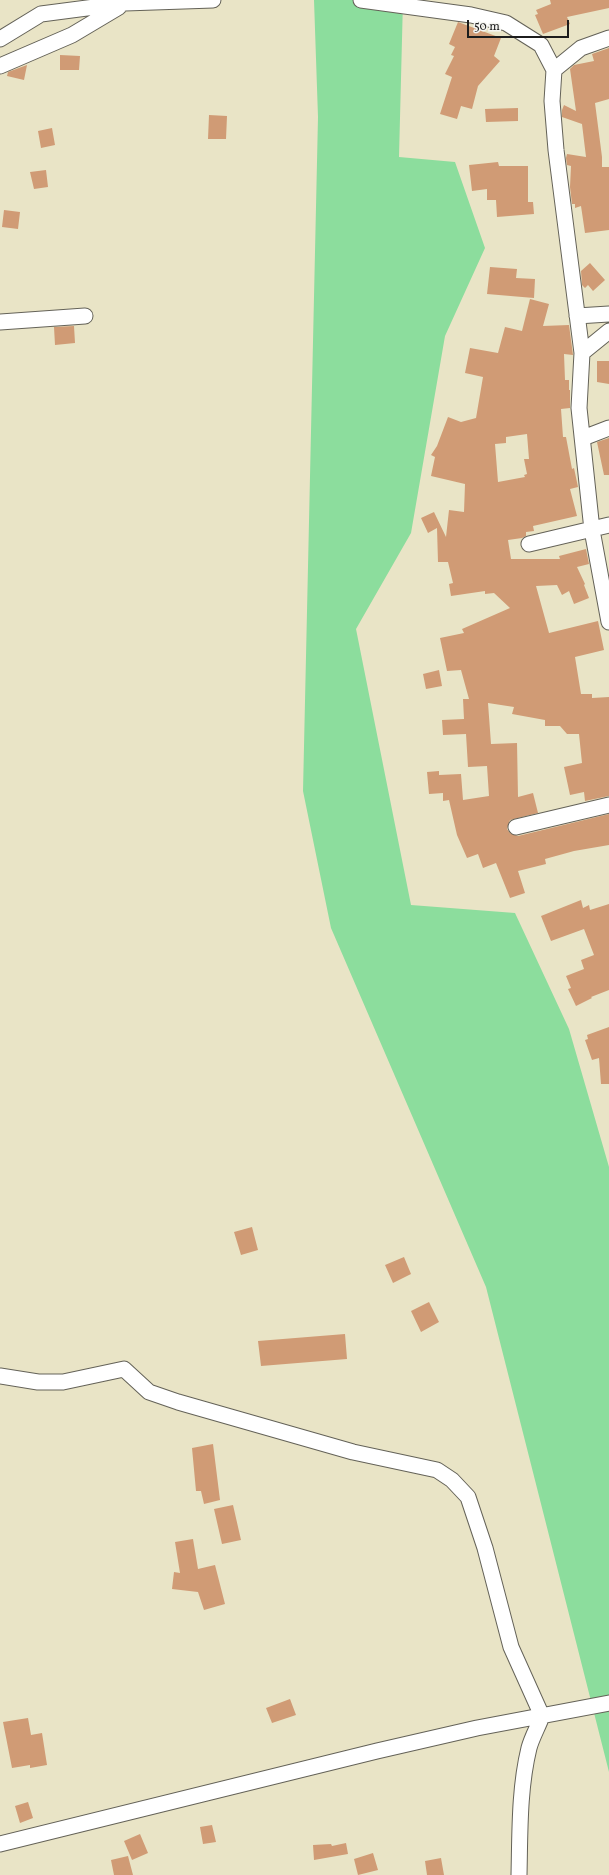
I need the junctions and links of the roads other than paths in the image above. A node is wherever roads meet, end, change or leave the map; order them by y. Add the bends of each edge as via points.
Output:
1 (213, 0) edge
2 (361, 0) edge
3 (125, 3) junction
4 (60, 6) edge
5 (609, 38) edge
6 (0, 39) edge
7 (0, 66) edge
8 (554, 70) junction
9 (609, 314) edge
10 (85, 316) dead end
11 (577, 316) junction
12 (0, 322) edge
13 (609, 331) edge
14 (582, 353) junction
15 (609, 428) edge
16 (583, 438) junction
17 (609, 525) edge
18 (592, 530) junction
19 (529, 544) dead end
20 (609, 622) edge
21 (609, 805) edge
22 (516, 827) dead end
23 (0, 1376) edge
24 (609, 1703) edge
25 (542, 1716) junction
26 (0, 1844) edge
27 (519, 1875) edge

1 - 3 street
2 - 8 street via 471,14 506,23 541,45
3 - 4 street
3 - 7 street via 72,35
4 - 6 street via 41,14
5 - 8 street via 581,48
8 - 11 street via 552,100 556,150
9 - 11 street
10 - 12 street
11 - 14 street
13 - 14 street
14 - 16 street via 579,408
15 - 16 street
16 - 18 street
17 - 18 street
18 - 19 street
18 - 20 street
21 - 22 street
23 - 25 street via 53,1382 124,1369 149,1392 178,1402 353,1452 437,1470 452,1480 468,1497 511,1647
24 - 25 street
25 - 26 street via 377,1751
25 - 27 street via 530,1747 525,1774 521,1807

